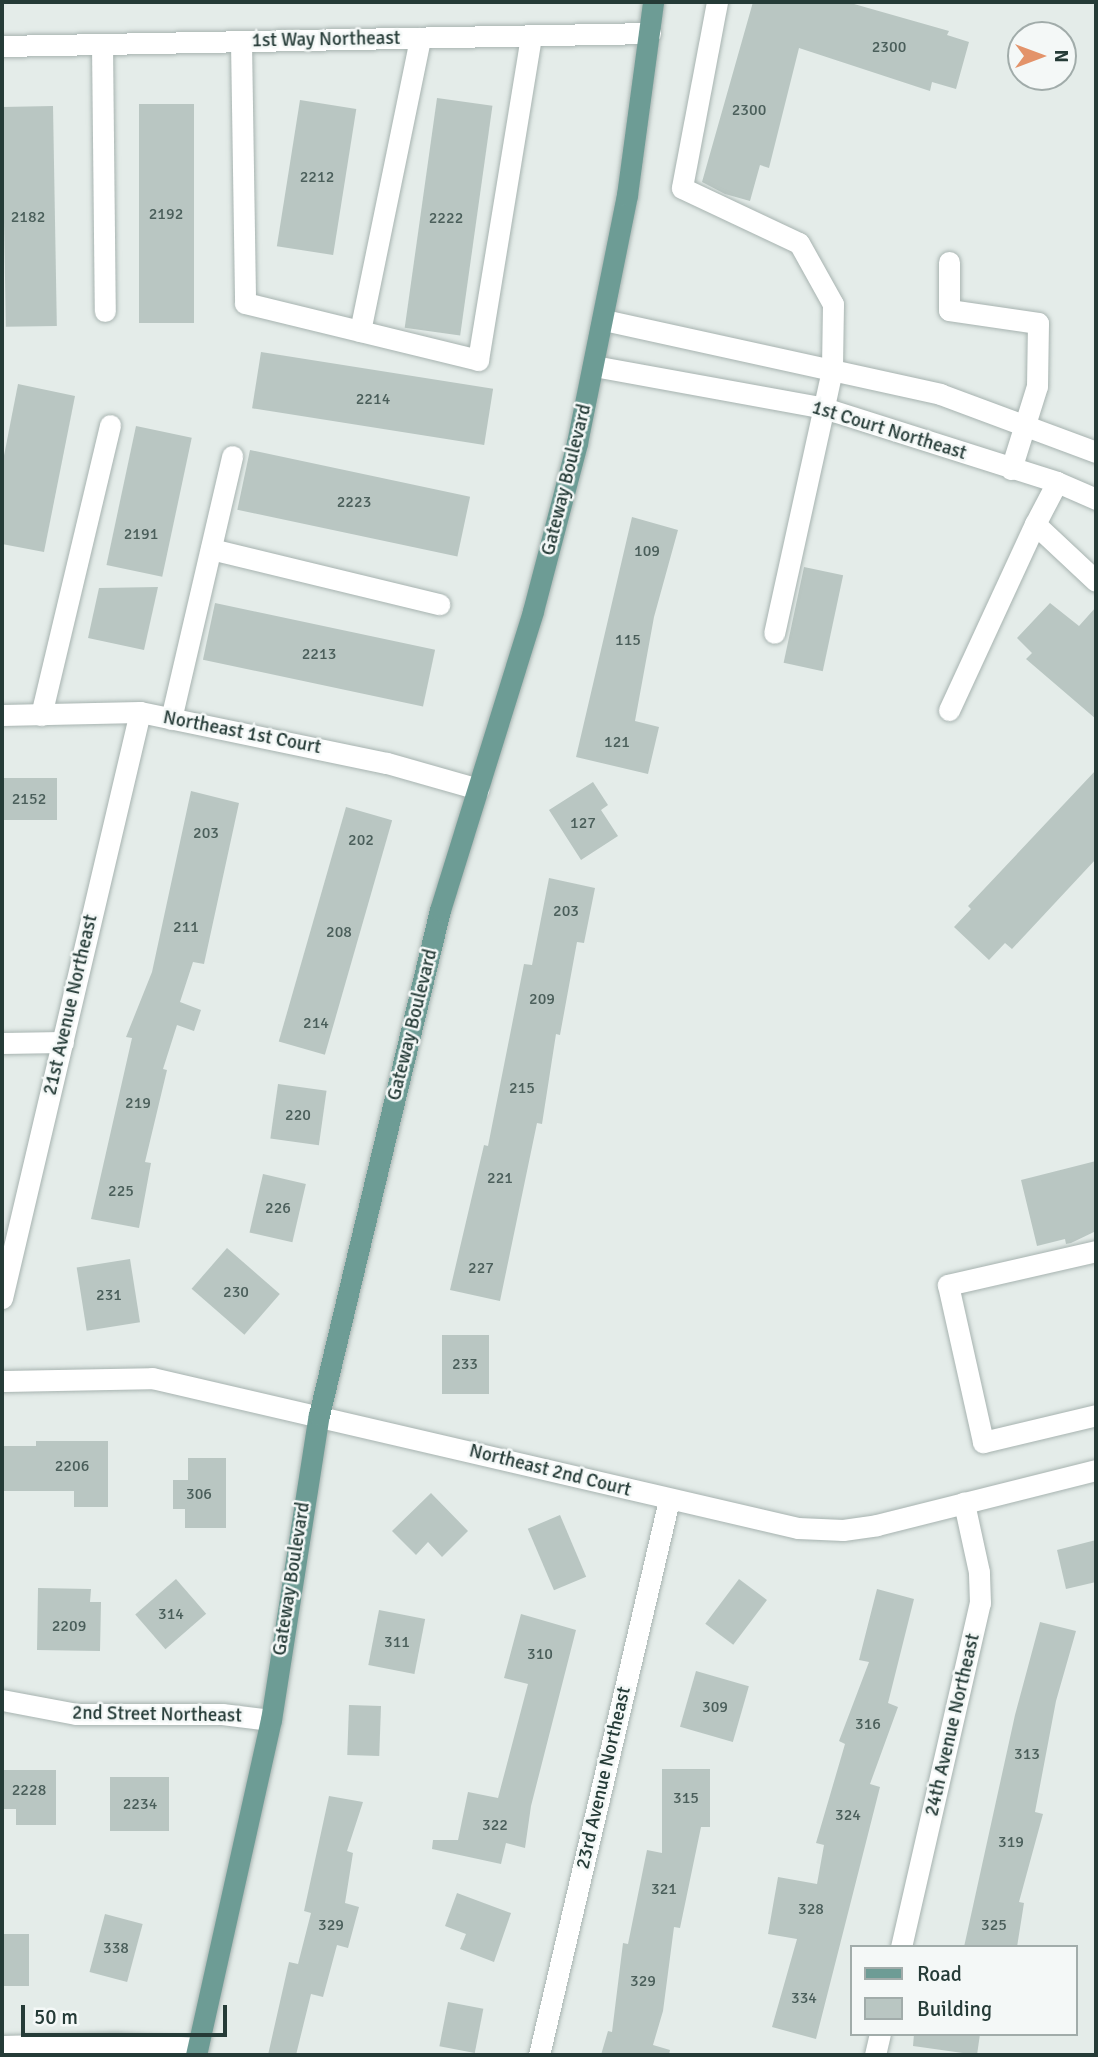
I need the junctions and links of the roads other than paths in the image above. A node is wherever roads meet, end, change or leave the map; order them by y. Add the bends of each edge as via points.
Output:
1 (653, 2) edge
2 (717, 2) edge
3 (650, 33) junction
4 (531, 35) junction
5 (420, 38) junction
6 (241, 42) junction
7 (102, 44) junction
8 (2, 46) edge
9 (949, 262) dead end
10 (105, 311) dead end
11 (604, 320) junction
12 (360, 331) junction
13 (594, 366) junction
14 (832, 370) junction
15 (824, 408) junction
16 (1028, 424) junction
17 (110, 425) dead end
18 (1096, 452) edge
19 (232, 456) dead end
20 (1012, 469) junction
21 (1057, 482) junction
22 (1096, 499) edge
23 (1035, 524) junction
24 (211, 549) junction
25 (1096, 581) edge
26 (439, 604) dead end
27 (774, 633) dead end
28 (949, 710) dead end
29 (140, 712) junction
30 (2, 715) edge
31 (41, 715) junction
32 (171, 719) junction
33 (478, 789) junction
34 (63, 1042) junction
35 (2, 1043) edge
36 (1096, 1251) edge
37 (2, 1298) edge
38 (2, 1381) edge
39 (1096, 1415) edge
40 (319, 1416) junction
41 (1096, 1470) edge
42 (669, 1500) junction
43 (964, 1503) junction
44 (2, 1700) edge
45 (271, 1720) junction
46 (901, 1945) edge
47 (880, 2036) edge
48 (2, 2046) edge
49 (196, 2051) edge
50 (539, 2055) edge
51 (875, 2055) edge

1 - 3 main road, Gateway Boulevard
2 - 14 street via 682,188 799,243 833,304
3 - 4 street, 1st Way Northeast
3 - 11 main road, Gateway Boulevard
4 - 5 street, 1st Way Northeast
4 - 12 street via 478,360
5 - 6 street, 1st Way Northeast
5 - 12 street
6 - 7 street, 1st Way Northeast
6 - 12 street via 245,303
7 - 8 street, 1st Way Northeast
7 - 10 street
9 - 16 street via 949,310 1038,323 1037,386
11 - 13 main road, Gateway Boulevard
11 - 14 street
13 - 15 street, 1st Court Northeast
13 - 33 main road, Gateway Boulevard via 537,597
14 - 15 street
14 - 16 street via 940,394
15 - 20 street, 1st Court Northeast
15 - 27 street
16 - 18 street
16 - 20 street
17 - 31 street
19 - 24 street
20 - 21 street, 1st Court Northeast
21 - 22 street, 1st Court Northeast
21 - 23 street
23 - 25 street
23 - 28 street
24 - 26 street
24 - 32 street
29 - 31 street, Northeast 1st Court
29 - 32 street, Northeast 1st Court
29 - 34 street, 21st Avenue Northeast
30 - 31 street, Northeast 1st Court
32 - 33 street, Northeast 1st Court via 387,763
33 - 40 main road, Gateway Boulevard via 440,910
34 - 35 street
34 - 37 street, 21st Avenue Northeast
36 - 39 street via 948,1285 983,1442
38 - 40 street, Northeast 2nd Court via 152,1378
40 - 42 street, Northeast 2nd Court
40 - 45 main road, Gateway Boulevard
41 - 43 street, Northeast 2nd Court
42 - 43 street, Northeast 2nd Court via 798,1528 844,1530
42 - 50 street, 23rd Avenue Northeast
43 - 46 street, 24th Avenue Northeast via 979,1572 980,1603
44 - 45 street, 2nd Street Northeast via 76,1714 222,1714
45 - 49 main road, Gateway Boulevard
47 - 51 street
48 - 49 street via 115,2043

